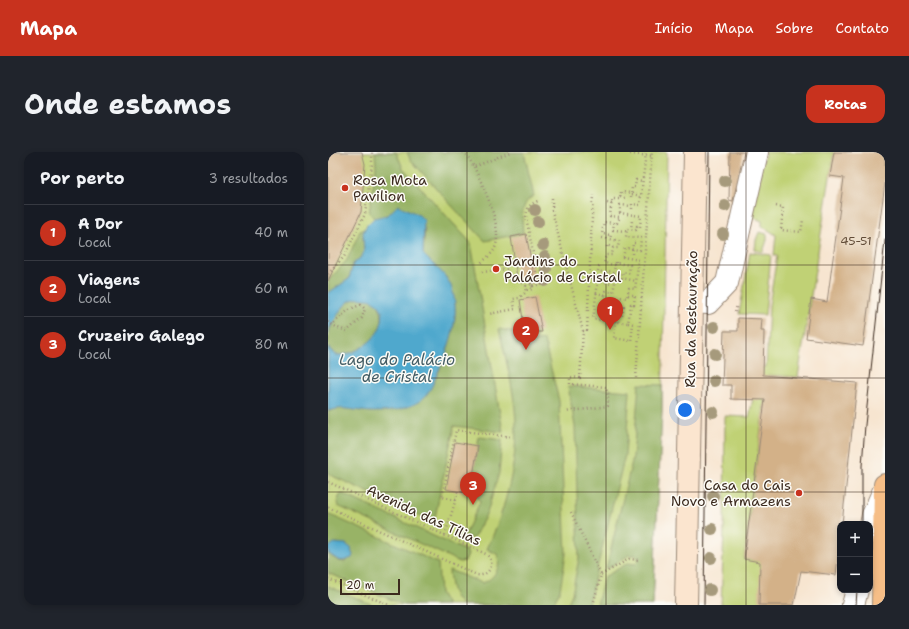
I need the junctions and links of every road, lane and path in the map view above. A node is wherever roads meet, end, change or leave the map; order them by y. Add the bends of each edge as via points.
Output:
1 (372, 152) edge
2 (463, 152) edge
3 (510, 152) edge
4 (652, 152) edge
5 (695, 152) edge
6 (757, 152) edge
7 (630, 154) dead end
8 (646, 154) edge
9 (652, 156) junction
10 (474, 166) junction
11 (643, 181) junction
12 (593, 195) dead end
13 (632, 195) junction
14 (641, 196) junction
15 (620, 197) junction
16 (552, 198) dead end
17 (625, 198) dead end
18 (538, 201) dead end
19 (607, 203) dead end
20 (612, 204) junction
21 (776, 206) dead end
22 (632, 220) dead end
23 (803, 220) dead end
24 (614, 222) junction
25 (631, 230) junction
26 (627, 231) junction
27 (602, 238) dead end
28 (610, 239) junction
29 (635, 243) dead end
30 (607, 247) dead end
31 (613, 248) junction
32 (632, 249) junction
33 (601, 253) dead end
34 (632, 254) dead end
35 (606, 255) junction
36 (615, 262) junction
37 (604, 263) junction
38 (480, 264) dead end
39 (482, 272) dead end
40 (607, 273) junction
41 (328, 274) edge
42 (555, 281) dead end
43 (636, 281) junction
44 (608, 283) dead end
45 (526, 286) junction
46 (532, 286) junction
47 (526, 290) junction
48 (596, 293) junction
49 (606, 295) junction
50 (628, 295) junction
51 (692, 302) junction
52 (489, 314) dead end
53 (608, 321) junction
54 (328, 322) edge
55 (616, 322) junction
56 (333, 324) junction
57 (628, 324) junction
58 (583, 331) junction
59 (636, 378) dead end
60 (565, 412) dead end
61 (510, 437) dead end
62 (328, 482) edge
63 (885, 485) edge
64 (885, 488) edge
65 (458, 492) dead end
66 (456, 500) junction
67 (328, 507) edge
68 (571, 512) dead end
69 (877, 527) edge
70 (445, 535) junction
71 (639, 560) dead end
72 (601, 575) junction
73 (328, 579) edge
74 (856, 593) edge
75 (390, 605) edge
76 (593, 605) edge
77 (686, 605) edge
78 (853, 605) edge
79 (883, 605) edge

1 - 41 path via 365,214 344,257
2 - 10 path
3 - 10 path
4 - 9 path
5 - 51 main road, Rua da Restauração
6 - 51 street via 727,283 708,302
7 - 8 path
8 - 9 path
8 - 11 path
9 - 59 path
10 - 38 path via 484,187 498,231 494,250
11 - 13 path via 636,180 635,187 632,187
11 - 14 path
12 - 58 path via 587,331
13 - 14 path
13 - 15 path via 621,192
14 - 25 path via 640,205 632,204 632,208 620,205 620,213 641,216 640,226 637,226 636,230
15 - 17 path
15 - 20 path via 620,200 612,199
16 - 58 path via 552,211
18 - 46 path via 527,209 526,217 536,269 536,283
19 - 20 path
20 - 24 path via 610,216 620,217 617,223
21 - 23 path via 783,207 781,230 801,232
22 - 25 path
24 - 26 path via 613,230
24 - 28 path via 604,222 602,234 611,235
25 - 26 path
26 - 32 path via 626,237 641,238 640,250
27 - 28 path
28 - 31 path via 619,241 618,248
29 - 32 path
30 - 31 path via 614,246
31 - 35 path via 612,255
32 - 34 path
32 - 43 path via 625,248 623,257 639,260
33 - 35 path
35 - 37 path
36 - 37 path
36 - 40 path via 614,272
36 - 43 path via 630,265 629,273 623,271 622,278
37 - 40 path via 600,264 598,271
39 - 45 path via 507,269 509,282 516,280
40 - 49 path via 616,277 613,292 606,290
42 - 46 path
43 - 50 path via 635,289 629,288
44 - 48 path via 598,280
45 - 46 path
45 - 47 path
46 - 47 path
47 - 52 path via 523,296 513,299 515,309
48 - 49 path
48 - 53 path via 593,319
49 - 53 path via 605,298 612,299
50 - 55 path via 628,298 620,297 619,306 624,307 622,316 617,315
50 - 57 path via 635,295
51 - 77 main road, Rua da Restauração
53 - 55 path
54 - 56 path
55 - 57 path
55 - 57 path via 614,338 630,341 633,324
56 - 56 path via 348,331 362,318 365,309 361,304 354,306
58 - 60 path via 580,378 570,377 570,384 606,387 608,406
61 - 66 path via 456,430 442,497
62 - 70 path, Avenida das Tílias
63 - 64 main road
64 - 69 main road
65 - 66 path
66 - 70 path
67 - 70 path, Avenida das Tílias via 476,575 488,572 492,562 490,557
68 - 72 path
69 - 79 main road
71 - 72 path via 629,559
72 - 76 path
73 - 75 path
74 - 78 street

